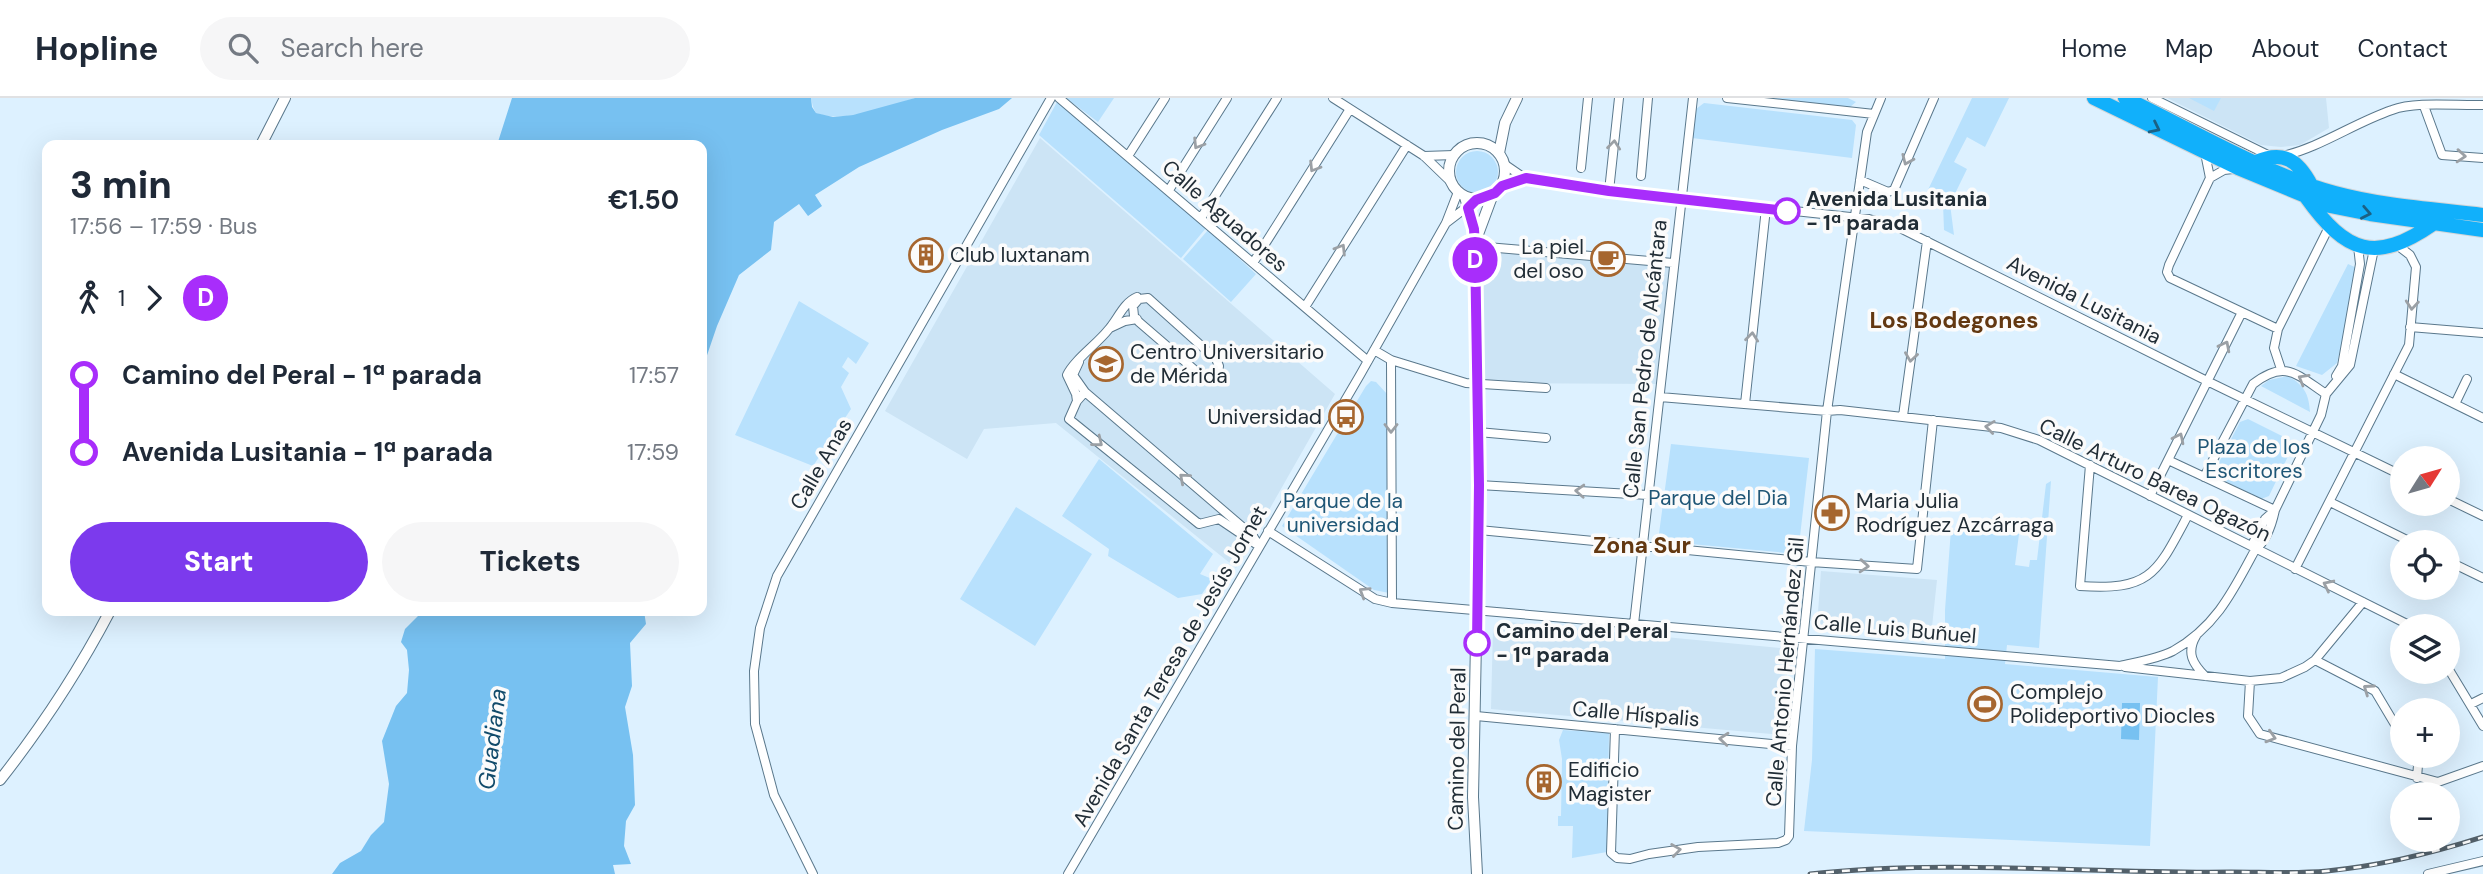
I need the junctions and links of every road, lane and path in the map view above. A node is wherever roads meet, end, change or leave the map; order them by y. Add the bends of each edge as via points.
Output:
1 (285, 98) edge
2 (1051, 98) edge
3 (1059, 98) edge
4 (1165, 98) edge
5 (1227, 98) edge
6 (1277, 98) edge
7 (1333, 98) edge
8 (1517, 98) edge
9 (1588, 98) edge
10 (1619, 98) edge
11 (1648, 98) edge
12 (1693, 98) edge
13 (1727, 98) edge
14 (1881, 98) edge
15 (1934, 98) edge
16 (2094, 98) edge
17 (2125, 98) edge
18 (2152, 98) edge
19 (1347, 104) edge
20 (2483, 105) edge
21 (2424, 106) junction
22 (1874, 114) junction
23 (1505, 123) junction
24 (264, 140) edge
25 (1480, 143) junction
26 (1407, 145) junction
27 (2307, 150) junction
28 (2205, 153) junction
29 (1454, 155) junction
30 (1128, 156) junction
31 (1424, 156) junction
32 (2269, 158) junction
33 (2483, 158) edge
34 (1502, 159) junction
35 (1580, 168) dead end
36 (2238, 168) junction
37 (2304, 171) junction
38 (1640, 176) dead end
39 (1526, 178) junction
40 (2210, 178) junction
41 (1860, 180) junction
42 (1169, 190) junction
43 (1497, 190) junction
44 (1609, 191) junction
45 (2309, 191) junction
46 (1464, 196) junction
47 (1680, 199) junction
48 (1766, 208) junction
49 (2483, 215) edge
50 (1201, 218) junction
51 (1854, 218) junction
52 (1446, 223) junction
53 (2433, 224) junction
54 (2329, 227) junction
55 (2483, 230) edge
56 (1927, 241) junction
57 (2396, 245) junction
58 (1475, 246) junction
59 (2358, 246) junction
60 (2374, 248) junction
61 (1253, 263) junction
62 (1673, 263) junction
63 (1144, 297) junction
64 (1305, 307) junction
65 (2242, 312) junction
66 (1137, 319) junction
67 (2410, 327) junction
68 (1110, 328) junction
69 (2278, 329) junction
70 (2483, 333) edge
71 (1374, 350) junction
72 (1391, 360) junction
73 (1368, 361) junction
74 (1079, 362) junction
75 (2281, 369) junction
76 (2394, 374) junction
77 (2468, 379) dead end
78 (2207, 381) junction
79 (1477, 383) junction
80 (1546, 387) dead end
81 (1085, 392) junction
82 (2326, 394) junction
83 (1660, 397) junction
84 (2245, 398) junction
85 (1077, 401) junction
86 (1745, 404) junction
87 (2455, 404) junction
88 (1827, 411) junction
89 (1903, 416) junction
90 (2483, 418) edge
91 (1933, 420) junction
92 (1478, 432) junction
93 (2312, 432) junction
94 (1546, 438) dead end
95 (2356, 452) junction
96 (2168, 460) junction
97 (2090, 465) junction
98 (2390, 469) edge
99 (2204, 477) junction
100 (1479, 485) junction
101 (1648, 495) junction
102 (2150, 496) junction
103 (2330, 502) junction
104 (2460, 505) edge
105 (1217, 507) junction
106 (2275, 510) junction
107 (2188, 515) junction
108 (2483, 516) edge
109 (1213, 520) junction
110 (1479, 530) junction
111 (1268, 531) junction
112 (2390, 531) edge
113 (1642, 545) junction
114 (1259, 546) junction
115 (2255, 550) junction
116 (1811, 562) junction
117 (2460, 567) edge
118 (2295, 569) junction
119 (2483, 578) edge
120 (2363, 602) junction
121 (1392, 603) junction
122 (1478, 610) junction
123 (107, 616) edge
124 (2390, 616) edge
125 (1634, 624) junction
126 (2198, 634) junction
127 (1804, 638) junction
128 (2315, 660) junction
129 (2120, 667) junction
130 (2205, 676) junction
131 (2250, 681) junction
132 (2458, 684) edge
133 (2483, 698) edge
134 (2470, 704) junction
135 (1476, 716) junction
136 (2390, 716) edge
137 (2483, 726) edge
138 (1615, 729) junction
139 (1792, 746) junction
140 (2483, 766) edge
141 (2418, 768) edge
142 (2417, 778) junction
143 (0, 780) edge
144 (2483, 861) edge
145 (1069, 872) edge
146 (813, 874) edge
147 (1477, 874) edge
148 (2428, 874) edge

1 - 24 street
2 - 146 street, Calle Anas via 777,576 760,628 754,671 755,724 774,794
3 - 30 street, Calle Aguadores
4 - 30 street
5 -> 42 street
6 - 50 street
7 - 19 street
8 - 23 street
9 - 35 street
44 -> 10 street
11 - 38 street
12 - 47 street, Calle San Pedro de Alcántara
13 - 22 street
14 - 22 street, Calle Antonio Hernández Gil
15 -> 41 street via 1894,190 1888,192
16 -> 28 highway
17 - 32 highway
18 - 32 street
19 - 26 street
19 -> 61 street
20 - 21 street
21 - 27 street via 2395,108
21 -> 33 street via 2442,155
22 - 41 street, Calle Antonio Hernández Gil
23 - 25 street
23 - 34 street
25 - 29 street via 1466,145
25 - 34 street via 1494,148
26 - 31 street
64 -> 26 street
27 - 32 street
27 - 37 street
28 - 36 highway
28 - 40 street
29 - 31 street
29 - 46 street via 1449,168
30 - 42 street, Calle Aguadores
31 - 46 street
32 - 37 highway
32 - 45 highway
34 - 39 street, Avenida Lusitania
34 - 43 street via 1505,177
36 - 40 street
36 - 45 highway
37 - 45 highway
39 - 43 street, Avenida Lusitania
39 - 44 street, Avenida Lusitania
40 - 65 street via 2168,272 2170,278
41 - 51 street, Calle Antonio Hernández Gil
42 - 50 street, Calle Aguadores
43 - 46 street
43 - 58 street, Camino del Peral
44 - 47 street, Avenida Lusitania
45 - 49 highway
45 -> 53 highway via 2356,212
45 - 54 highway
46 - 52 street, Avenida Santa Teresa de Jesús Jornet
46 - 52 street, Avenida Santa Teresa de Jesús Jornet
46 - 58 street, Camino del Peral
47 - 48 street, Avenida Lusitania
47 - 62 street, Calle San Pedro de Alcántara
48 - 51 street, Avenida Lusitania
86 -> 48 street
50 - 61 street, Calle Aguadores
51 - 56 street, Avenida Lusitania via 1900,228
51 - 88 street, Calle Antonio Hernández Gil
52 - 71 street, Avenida Santa Teresa de Jesús Jornet
53 - 55 highway
53 - 57 highway
54 - 59 highway
54 - 69 street
56 - 78 street, Avenida Lusitania
56 -> 89 street
57 - 60 highway
57 -> 67 street via 2410,255 2416,267
58 - 62 street
58 - 79 street, Camino del Peral
59 - 60 highway
59 - 82 street via 2360,264 2342,366
60 - 82 street via 2350,365
61 - 64 street, Calle Aguadores
62 - 83 street, Calle San Pedro de Alcántara
63 - 66 street via 1133,306
63 - 66 street via 1216,359 1218,374 1204,378
63 - 68 street via 1133,298
64 - 73 street, Calle Aguadores
65 - 69 street
78 -> 65 street
66 - 68 street
67 - 70 street
67 - 76 street via 2409,345
68 - 74 street
69 - 75 street via 2274,348
71 - 72 street
71 - 73 street, Avenida Santa Teresa de Jesús Jornet
72 - 79 street
72 -> 121 street
73 - 111 street, Avenida Santa Teresa de Jesús Jornet
74 - 81 street via 1073,375
74 - 85 street via 1067,374
82 -> 75 street
75 - 84 street via 2253,384
76 - 87 street
76 - 95 street
77 - 87 street
78 - 84 street, Avenida Lusitania
96 -> 78 street
79 - 80 street
79 - 92 street, Camino del Peral
81 - 85 street
105 -> 81 street
82 - 93 street
83 - 86 street, Calle Arturo Barea Ogazón
83 - 101 street, Calle San Pedro de Alcántara
84 - 93 street, Avenida Lusitania
84 - 99 street
85 -> 109 street via 1069,419 1199,524
86 - 88 street, Calle Arturo Barea Ogazón
87 - 90 street
88 - 89 street, Calle Arturo Barea Ogazón
88 - 116 street, Calle Antonio Hernández Gil
89 - 91 street, Calle Arturo Barea Ogazón
97 -> 91 street, Calle Arturo Barea Ogazón via 2039,440 2001,428
116 -> 91 street via 1917,569
92 - 94 street
92 - 100 street, Camino del Peral
93 - 95 street, Avenida Lusitania
93 - 106 street
95 - 98 street, Avenida Lusitania
95 - 103 street
96 - 99 street
96 - 102 street
97 - 102 street, Calle Arturo Barea Ogazón
97 - 107 street via 2080,586 2111,588 2141,581 2164,560
99 - 106 street
101 -> 100 street
100 - 110 street, Camino del Peral
101 - 113 street, Calle San Pedro de Alcántara
102 - 107 street, Calle Arturo Barea Ogazón
103 - 112 street
103 - 118 street
104 - 108 street
105 - 109 street
105 - 114 street
106 - 115 street via 2265,519 2253,543
107 - 115 street, Calle Arturo Barea Ogazón
109 - 114 street via 1219,519
110 - 113 street
110 - 122 street, Camino del Peral
111 - 114 street, Avenida Santa Teresa de Jesús Jornet
121 -> 111 street, Calle Luis Buñuel via 1375,599
113 - 116 street
113 - 125 street, Calle San Pedro de Alcántara
114 - 145 street, Avenida Santa Teresa de Jesús Jornet
115 - 118 street, Calle Arturo Barea Ogazón
115 - 126 street, Calle Luis Buñuel via 2227,603
116 - 127 street, Calle Antonio Hernández Gil
117 - 119 street
120 -> 118 street, Calle Arturo Barea Ogazón
120 - 124 street, Calle Arturo Barea Ogazón
120 - 128 street
121 - 122 street, Calle Luis Buñuel
122 - 125 street, Calle Luis Buñuel
122 - 135 street, Camino del Peral
123 - 143 street via 45,719
125 - 127 street, Calle Luis Buñuel
126 - 129 street, Calle Luis Buñuel via 2171,652
126 - 130 street via 2191,653
127 - 129 street, Calle Luis Buñuel
127 - 139 street, Calle Antonio Hernández Gil
128 - 131 street via 2281,678
136 -> 128 street via 2375,691
129 - 130 street
130 - 131 street
131 -> 142 street via 2248,716 2260,734
132 - 134 street
133 - 134 street
134 - 137 street
135 - 138 street, Calle Híspalis
135 - 147 street, Camino del Peral via 1473,797
139 -> 138 street, Calle Híspalis
138 -> 139 street, Calle Antonio Hernández Gil via 1611,853 1623,860 1698,847 1786,840
140 - 142 street via 2438,782
141 - 142 street
144 - 148 street

